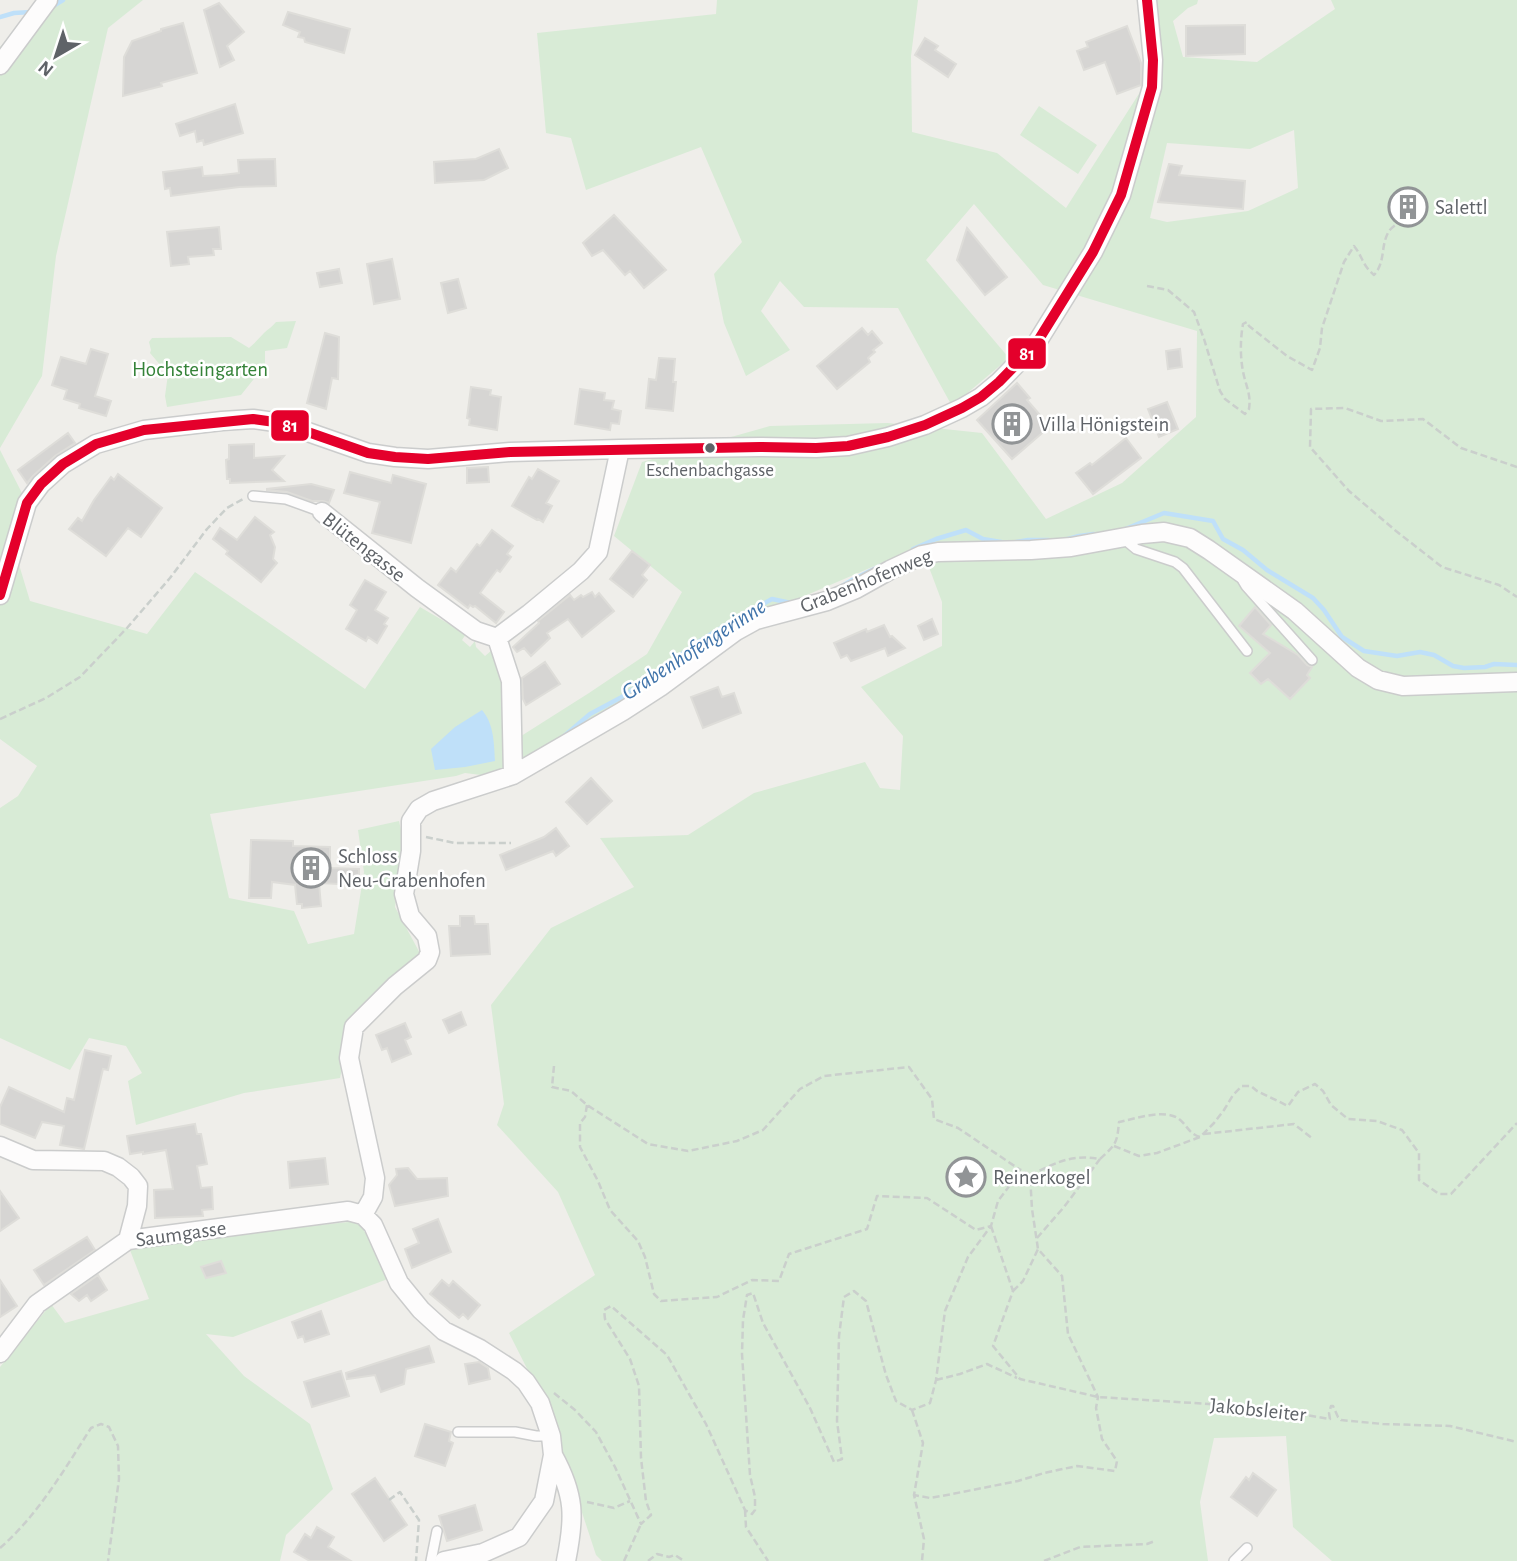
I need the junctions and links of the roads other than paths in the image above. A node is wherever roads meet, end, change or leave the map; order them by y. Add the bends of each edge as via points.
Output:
1 (48, 0) edge
2 (1147, 0) edge
3 (0, 65) edge
4 (620, 449) junction
5 (253, 496) road end
6 (322, 512) joint
7 (1123, 538) junction
8 (1238, 570) junction
9 (0, 595) edge
10 (497, 638) junction
11 (1247, 651) dead end
12 (1312, 660) dead end
13 (1517, 682) edge
14 (513, 775) junction
15 (0, 1146) edge
16 (363, 1215) junction
17 (128, 1240) junction
18 (0, 1353) edge
19 (458, 1432) dead end
20 (551, 1436) junction
21 (553, 1455) junction
22 (437, 1531) dead end
23 (1247, 1548) dead end
24 (490, 1556) edge
25 (430, 1561) edge
26 (444, 1561) edge
27 (566, 1561) edge
28 (1234, 1561) edge

1 - 3 street
2 - 4 street via 1152,87 1121,195 1036,344 999,382 981,397 925,425 848,446
4 - 9 street via 428,459 368,453 282,423 253,419 144,430 96,444 41,484 27,503
4 - 10 street via 598,552 581,572
5 - 6 lane, Blütengasse via 286,499
6 - 10 street, Blütengasse via 466,624
7 - 8 street, Grabenhofenweg via 1164,532 1190,538
7 - 11 lane via 1136,549 1183,568
7 - 14 street, Grabenhofenweg via 1071,547 922,555 827,601 756,620 623,711
8 - 12 lane via 1246,586
8 - 13 street, Grabenhofenweg via 1378,680 1404,686
10 - 14 street via 511,681
14 - 16 street, Grabenhofenweg via 433,801 411,821 404,894 410,916 427,936 430,952 427,960 354,1027 349,1058 375,1178 373,1197
15 - 17 street via 33,1160 104,1161 125,1172 138,1186
16 - 17 street, Saumgasse via 348,1211
16 - 20 street via 373,1225 399,1283 421,1310 444,1331 480,1349 526,1382 540,1403
17 - 18 street, Saumgasse via 37,1304
19 - 20 lane
20 - 21 street
21 - 24 street via 544,1502 519,1537
21 - 27 street via 572,1507
22 - 25 lane
23 - 28 lane
24 - 26 street via 483,1553

